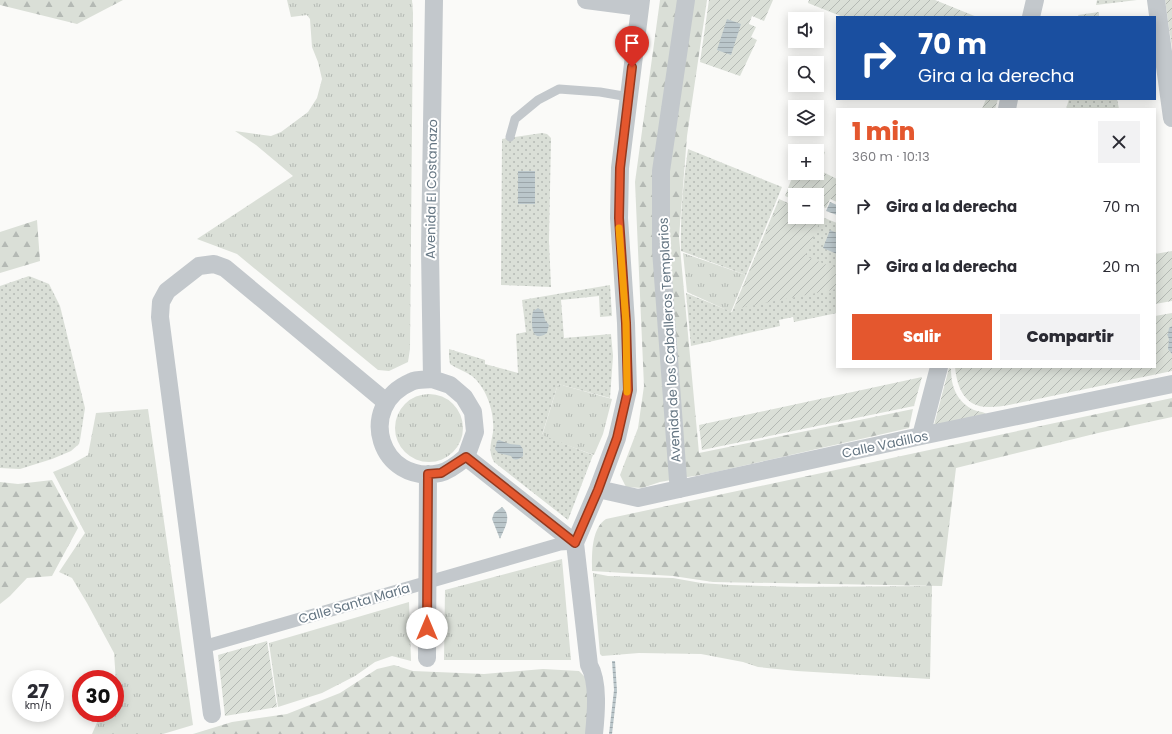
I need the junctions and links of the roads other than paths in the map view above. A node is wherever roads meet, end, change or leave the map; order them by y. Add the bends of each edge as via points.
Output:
1 (434, 0) edge
2 (586, 0) edge
3 (686, 0) edge
4 (1035, 0) edge
5 (1156, 0) edge
6 (640, 4) edge
7 (1031, 16) edge
8 (628, 97) junction
9 (1172, 118) edge
10 (510, 137) dead end
11 (939, 368) edge
12 (432, 379) junction
13 (1172, 384) edge
14 (386, 402) junction
15 (921, 436) junction
16 (466, 457) junction
17 (428, 474) junction
18 (680, 489) junction
19 (598, 490) junction
20 (575, 543) junction
21 (428, 582) junction
22 (203, 647) junction
23 (427, 658) dead end
24 (212, 714) dead end
25 (594, 734) edge

1 - 12 street, Avenida El Costanazo via 430,250
2 - 6 street
3 - 18 street, Avenida de los Caballeros Templarios via 662,171 661,250
4 - 7 street
5 - 9 street
6 - 8 street
8 - 10 lane via 559,89 538,100 515,118
8 - 19 street via 620,168 619,218 628,390 617,438
11 - 15 street
12 - 14 street via 412,381 396,390
12 - 16 street via 450,385 464,397 473,412 475,432
13 - 15 street, Calle Vadillos
14 - 17 street via 379,422 380,440 389,457 404,470 421,475
14 - 22 street via 225,268 214,264 199,266 168,292 161,302 160,317
15 - 18 street, Calle Vadillos
16 - 17 street via 441,473
16 - 20 street
17 - 21 street
18 - 19 street, Calle Vadillos via 638,498
19 - 20 street
20 - 21 street, Calle Santa María via 560,544
20 - 25 street via 589,665 594,678
21 - 22 street, Calle Santa María
21 - 23 street
22 - 24 street

